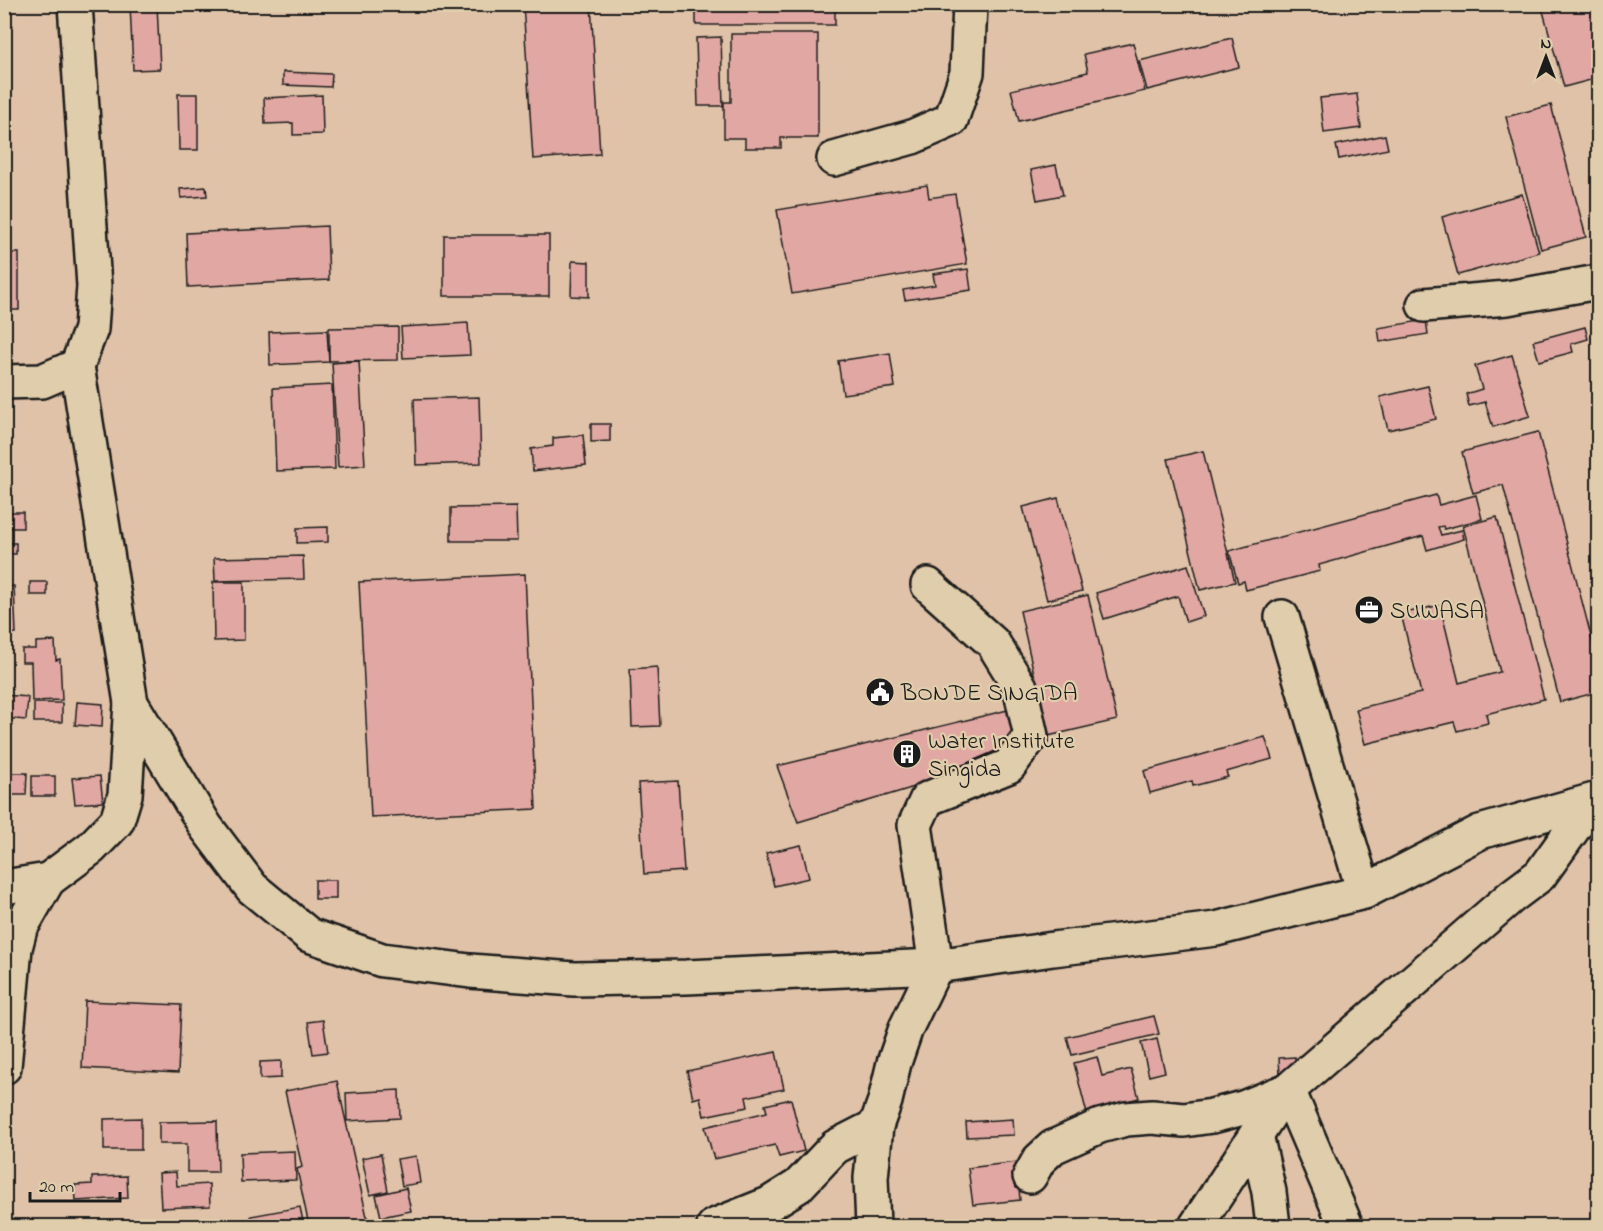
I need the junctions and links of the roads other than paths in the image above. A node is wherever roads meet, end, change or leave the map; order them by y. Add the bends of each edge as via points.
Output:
1 (75, 4) edge
2 (970, 4) edge
3 (834, 159) dead end
4 (1599, 282) edge
5 (1424, 304) dead end
6 (77, 366) junction
7 (4, 382) edge
8 (928, 585) dead end
9 (1282, 617) dead end
10 (131, 703) junction
11 (1596, 800) edge
12 (48, 880) junction
13 (4, 887) edge
14 (1364, 892) junction
15 (936, 966) junction
16 (4, 1067) edge
17 (1288, 1090) junction
18 (876, 1126) junction
19 (1256, 1135) junction
20 (1030, 1176) dead end
21 (714, 1227) edge
22 (873, 1227) edge
23 (1196, 1227) edge
24 (1273, 1227) edge
25 (1346, 1227) edge

1 - 6 street via 94,286 91,329
2 - 3 street via 967,73 951,120 912,137
4 - 5 street via 1507,298
6 - 7 street via 42,381
6 - 10 street
8 - 15 street via 993,644 1020,687 1031,736 1009,766 927,799 915,825
9 - 14 street
10 - 12 street via 125,795 117,820 91,848
10 - 15 street via 206,826 252,888 309,935 382,960 574,979
11 - 14 street via 1480,832
11 - 17 street via 1540,875
12 - 13 street
12 - 16 street via 20,929 15,948
14 - 15 street via 1216,929
15 - 18 street via 906,1028
17 - 19 street
17 - 20 street via 1212,1116 1184,1120 1125,1119 1100,1126 1053,1147
17 - 25 street
18 - 21 street via 835,1147 798,1186 769,1204
18 - 22 street via 871,1178
19 - 23 street
19 - 24 street

